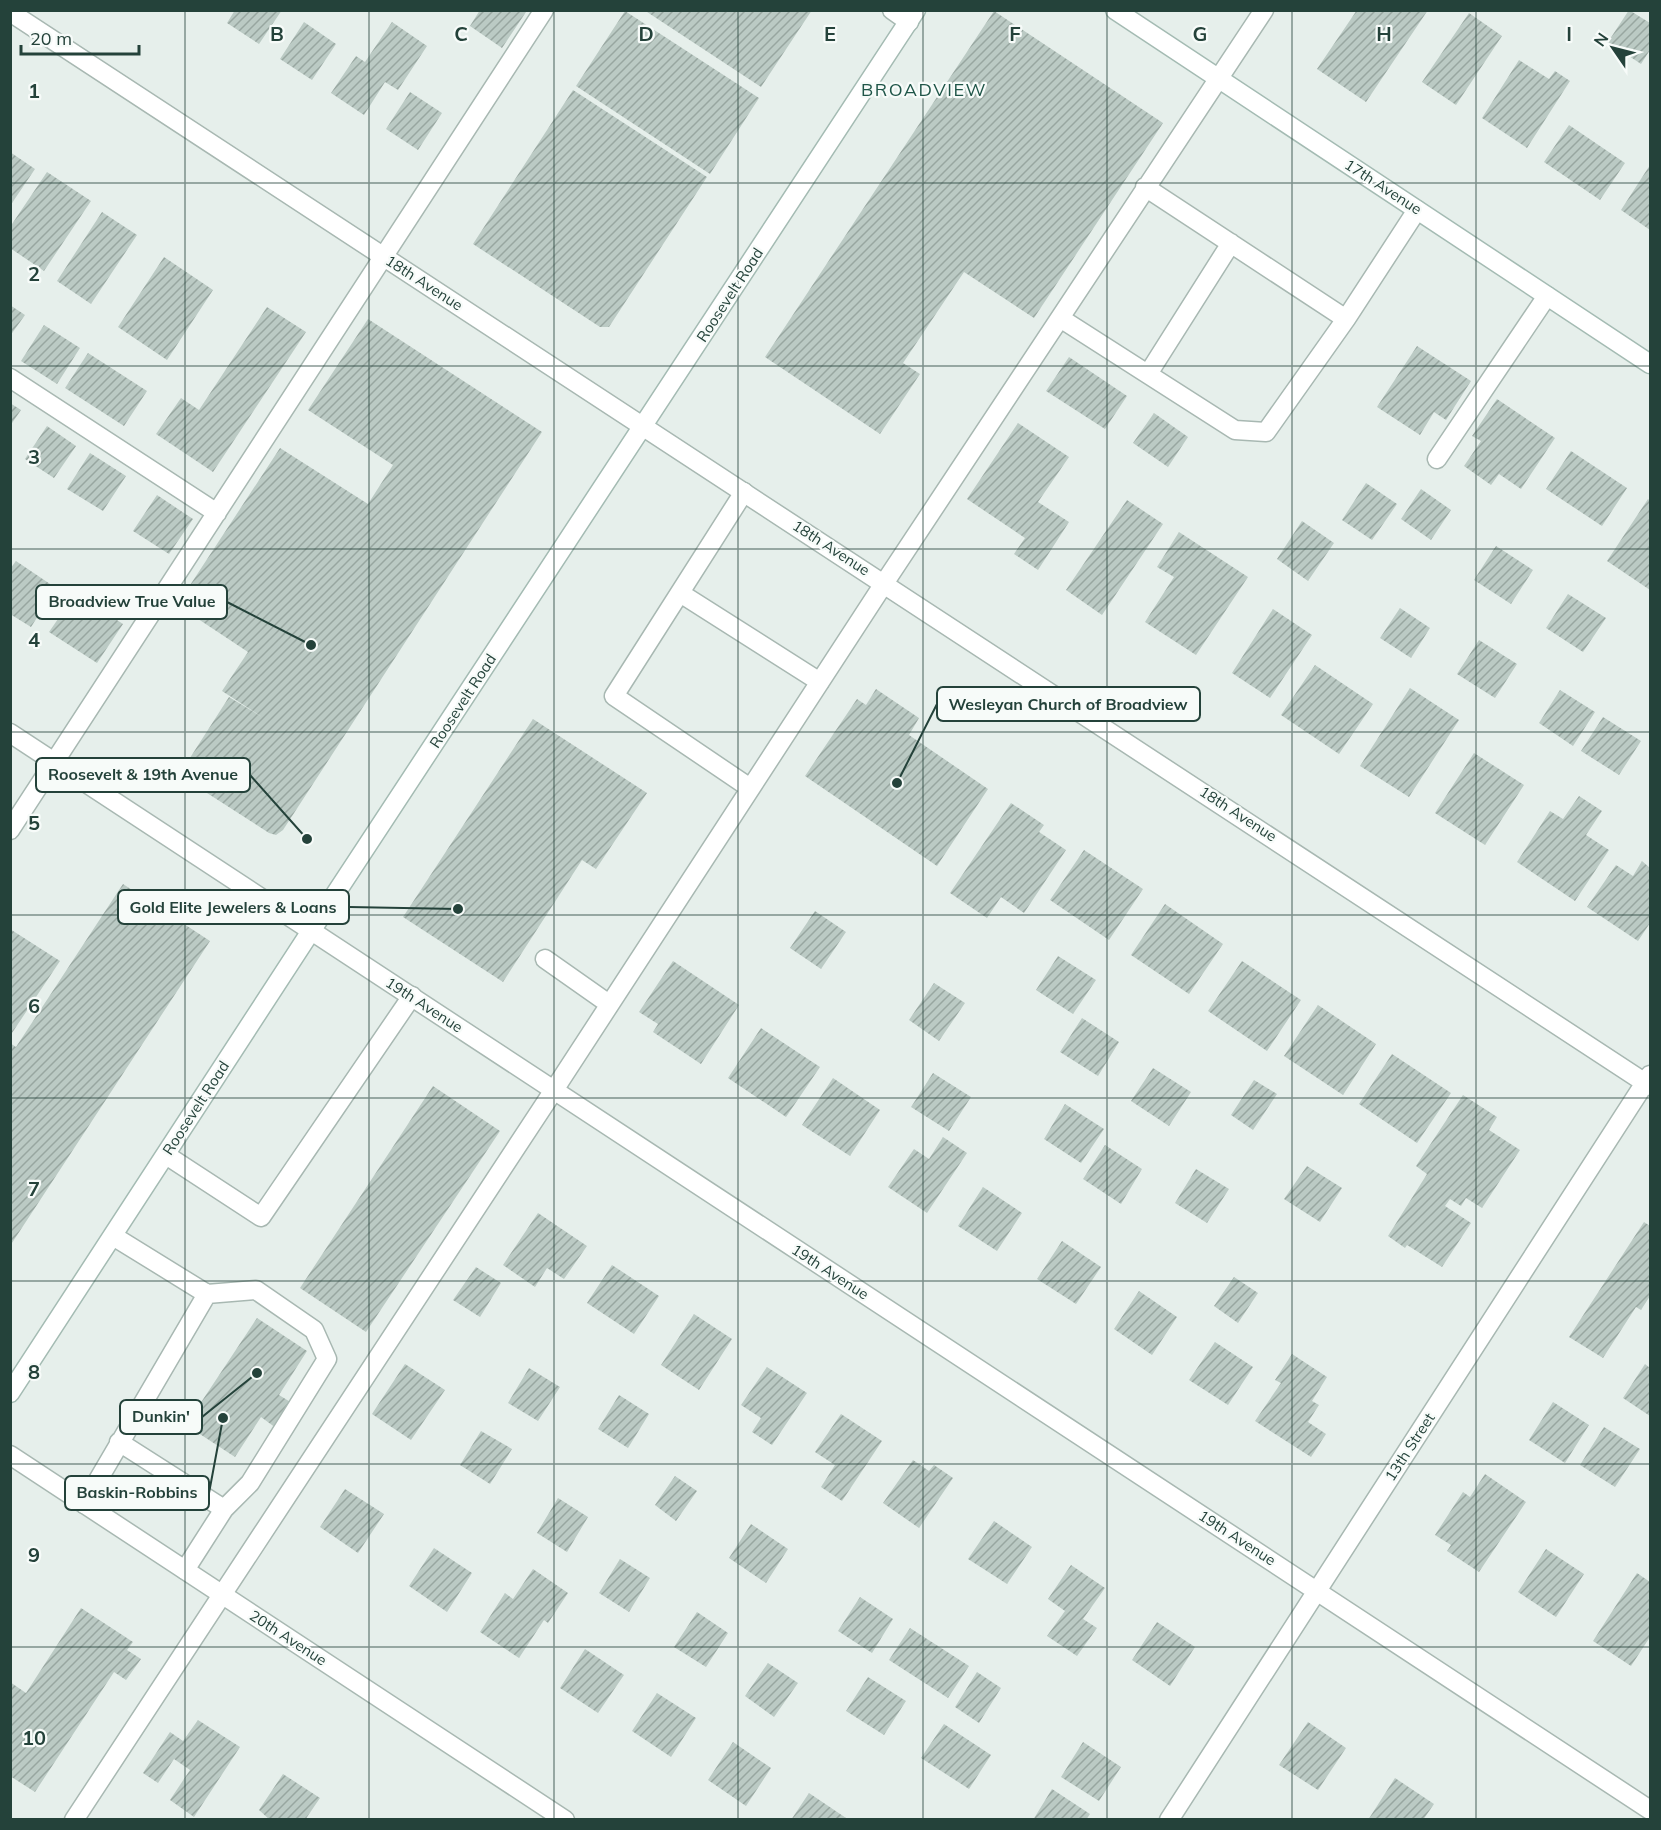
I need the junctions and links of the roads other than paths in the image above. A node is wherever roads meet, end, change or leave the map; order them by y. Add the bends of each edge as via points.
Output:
1 (544, 10) edge
2 (892, 10) edge
3 (1115, 10) edge
4 (1264, 10) edge
5 (10, 12) edge
6 (913, 16) edge
7 (1218, 78) junction
8 (1145, 187) junction
9 (1417, 210) junction
10 (1231, 243) junction
11 (384, 257) junction
12 (1547, 296) junction
13 (1060, 318) junction
14 (1346, 319) junction
15 (1650, 364) edge
16 (1148, 374) junction
17 (10, 378) edge
18 (644, 427) junction
19 (1437, 459) dead end
20 (744, 492) junction
21 (217, 513) junction
22 (885, 582) junction
23 (680, 593) junction
24 (820, 682) junction
25 (10, 733) edge
26 (55, 762) junction
27 (750, 788) junction
28 (10, 830) edge
29 (311, 931) junction
30 (545, 959) dead end
31 (412, 996) junction
32 (609, 1004) junction
33 (1649, 1081) edge
34 (554, 1090) junction
35 (166, 1155) junction
36 (113, 1236) junction
37 (207, 1294) junction
38 (10, 1393) edge
39 (119, 1442) junction
40 (10, 1455) edge
41 (84, 1504) junction
42 (224, 1509) junction
43 (185, 1570) junction
44 (1317, 1591) junction
45 (221, 1594) junction
46 (1650, 1810) edge
47 (74, 1820) edge
48 (565, 1820) edge
49 (1169, 1820) edge

1 - 11 street
2 - 6 street
3 - 7 street, 17th Avenue
4 - 7 street
5 - 11 street, 18th Avenue
6 - 18 street, Roosevelt Road
7 - 8 street
7 - 9 street, 17th Avenue
8 - 10 street
8 - 13 street
9 - 12 street, 17th Avenue
9 - 14 street
10 - 14 street
10 - 16 street
11 - 18 street, 18th Avenue
11 - 21 street
12 - 15 street, 17th Avenue
12 - 19 street
13 - 16 street
13 - 22 street
14 - 16 street via 1266,432 1235,430
17 - 21 street
18 - 20 street, 18th Avenue
18 - 29 street, Roosevelt Road
20 - 22 street, 18th Avenue
20 - 23 street
21 - 26 street
22 - 24 street
22 - 33 street, 18th Avenue
23 - 24 street
23 - 27 street via 614,696
24 - 27 street
25 - 26 street, 19th Avenue
26 - 28 street
26 - 29 street, 19th Avenue
27 - 32 street
29 - 31 street, 19th Avenue
29 - 35 street, Roosevelt Road
30 - 32 street
31 - 34 street, 19th Avenue
31 - 35 street via 261,1217
32 - 34 street
33 - 44 street, 13th Street
34 - 44 street, 19th Avenue
34 - 45 street
35 - 36 street, Roosevelt Road
36 - 37 street
36 - 38 street, Roosevelt Road
37 - 39 street
37 - 42 street via 255,1290 314,1330 327,1359 250,1483
39 - 41 street
39 - 42 street
40 - 41 street, 20th Avenue
41 - 43 street, 20th Avenue
42 - 43 street
43 - 45 street, 20th Avenue
44 - 46 street, 19th Avenue
44 - 49 street, 13th Street
45 - 47 street
45 - 48 street, 20th Avenue

